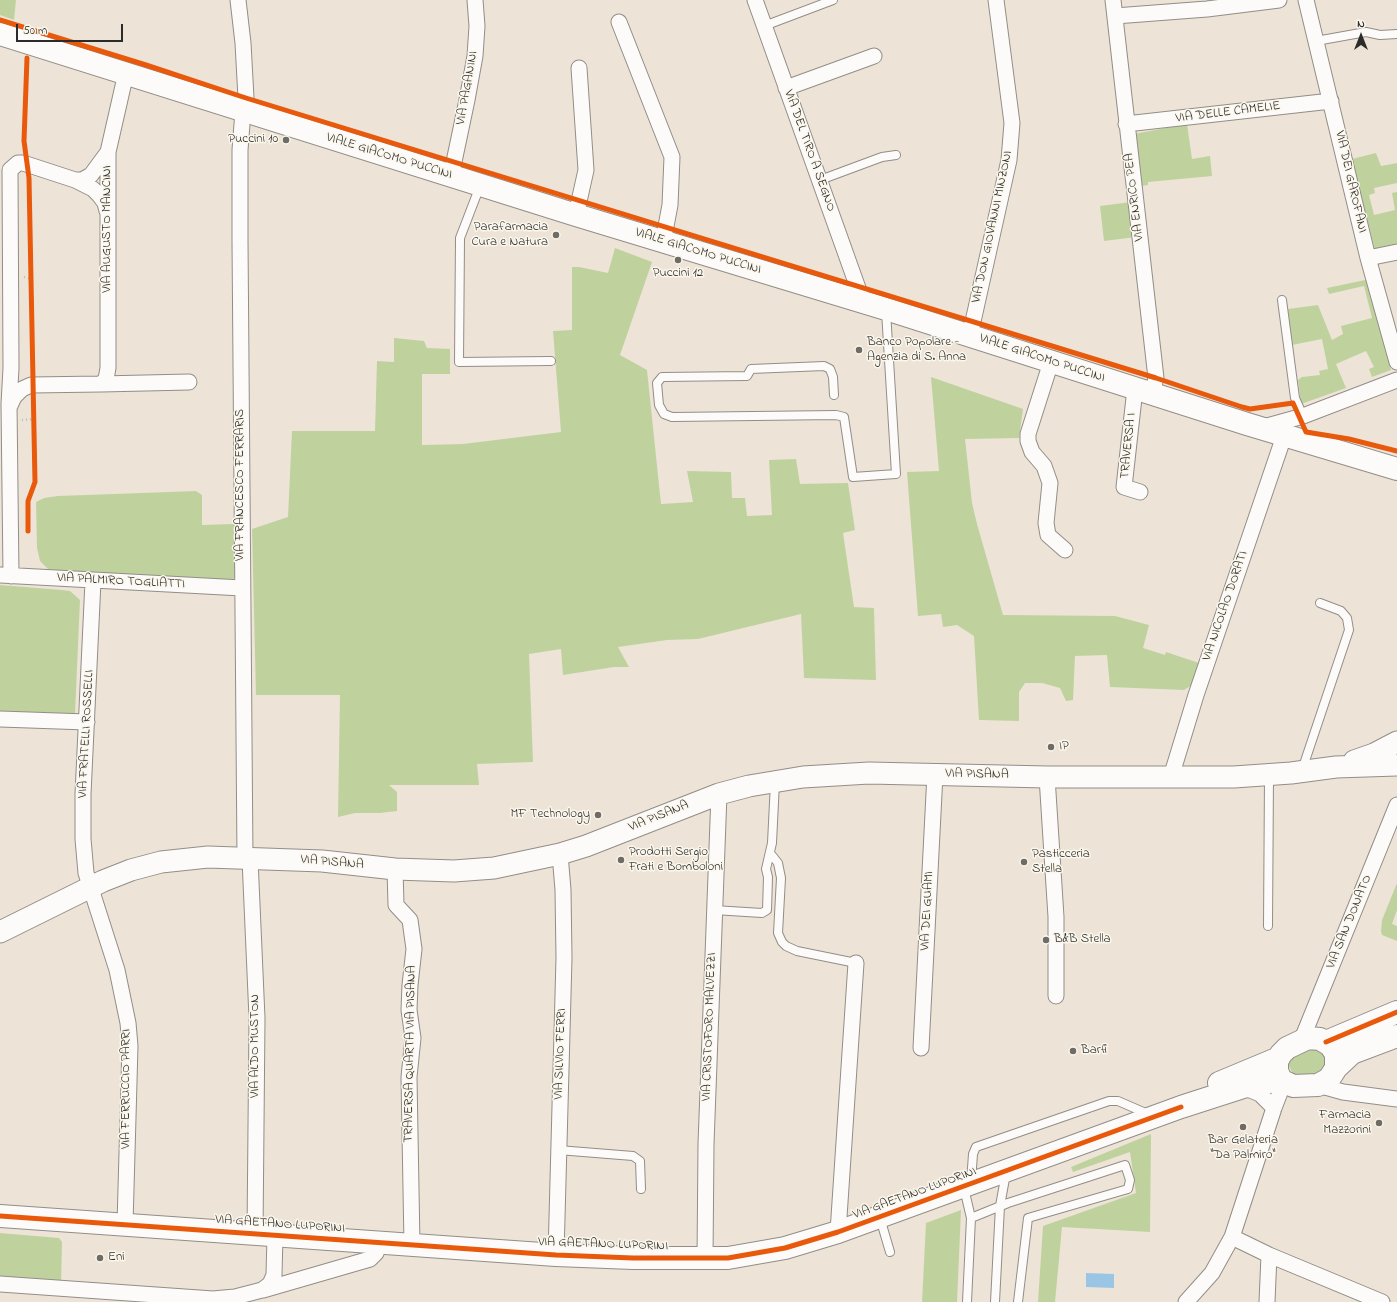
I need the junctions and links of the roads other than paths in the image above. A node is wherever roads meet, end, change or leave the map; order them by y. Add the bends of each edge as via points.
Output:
1 (238, 0) edge
2 (476, 0) edge
3 (755, 0) edge
4 (833, 0) edge
5 (996, 0) edge
6 (1113, 0) edge
7 (1279, 0) edge
8 (1306, 0) edge
9 (1207, 4) edge
10 (1115, 16) junction
11 (619, 22) dead end
12 (764, 26) junction
13 (0, 34) edge
14 (1397, 34) edge
15 (1316, 41) junction
16 (874, 56) dead end
17 (579, 68) dead end
18 (126, 73) junction
19 (786, 88) junction
20 (1331, 101) junction
21 (243, 111) junction
22 (1126, 124) junction
23 (108, 152) junction
24 (896, 155) dead end
25 (450, 176) junction
26 (75, 180) junction
27 (820, 180) junction
28 (480, 185) junction
29 (576, 215) junction
30 (109, 218) junction
31 (5, 225) edge
32 (663, 242) junction
33 (1397, 252) edge
34 (1368, 258) junction
35 (1282, 300) dead end
36 (863, 302) junction
37 (886, 309) junction
38 (970, 335) junction
39 (551, 361) dead end
40 (1051, 362) junction
41 (1397, 362) edge
42 (11, 368) junction
43 (1397, 380) edge
44 (189, 382) dead end
45 (101, 384) junction
46 (31, 385) junction
47 (1143, 392) junction
48 (834, 395) dead end
49 (9, 409) junction
50 (1303, 416) junction
51 (1259, 428) junction
52 (1284, 436) junction
53 (5, 465) edge
54 (1397, 469) edge
55 (1140, 492) dead end
56 (1065, 550) dead end
57 (6, 575) edge
58 (93, 581) junction
59 (242, 588) junction
60 (1320, 603) dead end
61 (0, 719) edge
62 (87, 722) junction
63 (1397, 742) edge
64 (1397, 765) edge
65 (1336, 767) junction
66 (1301, 772) junction
67 (935, 774) junction
68 (1268, 775) junction
69 (1048, 777) junction
70 (1171, 778) junction
71 (775, 782) junction
72 (719, 794) junction
73 (1397, 805) edge
74 (770, 853) junction
75 (560, 854) junction
76 (248, 859) junction
77 (394, 869) junction
78 (92, 887) junction
79 (714, 910) junction
80 (1268, 926) dead end
81 (0, 932) edge
82 (856, 963) joint
83 (1056, 996) dead end
84 (1397, 1012) edge
85 (1397, 1036) edge
86 (1302, 1039) junction
87 (1326, 1042) junction
88 (921, 1048) dead end
89 (1279, 1058) junction
90 (1336, 1068) junction
91 (1282, 1081) junction
92 (1318, 1085) junction
93 (1243, 1087) junction
94 (1397, 1098) edge
95 (1181, 1107) junction
96 (1274, 1108) junction
97 (1155, 1117) junction
98 (558, 1150) junction
99 (1007, 1172) junction
100 (967, 1187) junction
101 (641, 1188) dead end
102 (1000, 1206) junction
103 (0, 1216) edge
104 (880, 1218) junction
105 (971, 1218) junction
106 (125, 1224) junction
107 (838, 1232) junction
108 (265, 1235) junction
109 (1232, 1236) junction
110 (380, 1243) junction
111 (412, 1245) junction
112 (890, 1252) dead end
113 (556, 1255) junction
114 (1269, 1255) junction
115 (705, 1259) junction
116 (0, 1284) edge
117 (262, 1290) junction
118 (189, 1300) edge
119 (967, 1302) edge
120 (995, 1302) edge
121 (1018, 1302) edge
122 (1186, 1302) edge
123 (1267, 1302) edge
124 (1382, 1302) edge

1 - 21 street, VIA FRANCESCO FERRARIS via 246,98
2 - 25 street, VIA PAGANINI via 475,56
3 - 12 street, VIA DEL TIRO A SEGNO
4 - 12 lane
5 - 38 street, VIA DON GIOVANNI MINZONI via 1012,130 1009,160
6 - 10 street, VIA ENRICO PEA
7 - 9 street
8 - 15 street, VIA DEI GAROFANI
9 - 10 street
10 - 22 street, VIA ENRICO PEA
11 - 32 street via 672,157 670,205
12 - 19 street, VIA DEL TIRO A SEGNO
13 - 18 main road, VIALE GIACOMO PUCCINI
14 - 15 lane via 1380,35 1366,32
15 - 20 street, VIA DEI GAROFANI
16 - 19 street
17 - 29 street via 586,170
18 - 21 main road, VIALE GIACOMO PUCCINI
18 - 23 street, VIA AUGUSTO MANCINI
19 - 27 street, VIA DEL TIRO A SEGNO
20 - 22 street, VIA DELLE CAMELIE
20 - 34 street, VIA DEI GAROFANI
21 - 25 main road, VIALE GIACOMO PUCCINI
21 - 59 street, VIA FRANCESCO FERRARIS via 240,188
22 - 47 street, VIA ENRICO PEA via 1156,378
23 - 26 street via 91,175 82,180
23 - 30 street, VIA AUGUSTO MANCINI
24 - 27 lane via 882,157
25 - 28 main road, VIALE GIACOMO PUCCINI
26 - 30 street via 99,195
26 - 31 street via 23,163 12,166 9,174
27 - 36 street, VIA DEL TIRO A SEGNO
28 - 29 main road, VIALE GIACOMO PUCCINI
28 - 39 lane via 460,238 459,362
29 - 32 main road, VIALE GIACOMO PUCCINI
30 - 45 street, VIA AUGUSTO MANCINI via 108,368 106,378
31 - 42 street
32 - 36 main road, VIALE GIACOMO PUCCINI
33 - 34 street
34 - 41 street, VIA DEI GAROFANI
35 - 50 lane via 1295,398
36 - 37 main road, VIALE GIACOMO PUCCINI
37 - 38 main road, VIALE GIACOMO PUCCINI
37 - 48 lane via 896,474 853,477 844,418 840,416 672,418 664,414 659,405 658,382 662,377 747,376 751,369 824,366 830,369 833,377
38 - 40 main road, VIALE GIACOMO PUCCINI
40 - 47 main road, VIALE GIACOMO PUCCINI
40 - 56 street via 1028,441 1032,452 1044,466 1050,483 1046,523 1048,535
42 - 46 street via 19,378
42 - 49 street
43 - 50 street
44 - 45 street
45 - 46 street
46 - 49 street via 14,397
47 - 51 main road, VIALE GIACOMO PUCCINI
47 - 55 street, TRAVERSA I via 1124,487
49 - 53 street
50 - 51 street
51 - 52 main road, VIALE GIACOMO PUCCINI
52 - 54 main road, VIALE GIACOMO PUCCINI
52 - 70 street, VIA NICOLAO DORATI via 1196,695
53 - 57 street
57 - 58 street, VIA PALMIRO TOGLIATTI
58 - 59 street, VIA PALMIRO TOGLIATTI
58 - 62 street, VIA FRATELLI ROSSELLI
59 - 76 street, VIA FRANCESCO FERRARIS
60 - 66 lane via 1341,610 1347,618 1350,630
61 - 62 street
62 - 78 street, VIA FRATELLI ROSSELLI via 83,839 86,873
63 - 65 main road, VIA PISANA via 1374,754
64 - 65 main road, VIA PISANA
65 - 66 main road, VIA PISANA
66 - 68 main road, VIA PISANA
67 - 69 main road, VIA PISANA
67 - 71 main road, VIA PISANA via 842,774
67 - 88 street, VIA DEI GUAMI
68 - 70 main road, VIA PISANA
68 - 80 lane
69 - 70 main road, VIA PISANA
69 - 83 street via 1056,917
71 - 72 main road, VIA PISANA
71 - 74 lane
72 - 75 main road, VIA PISANA
72 - 79 street, VIA CRISTOFORO MALVEZZI
73 - 86 street, VIA SAN DONATO
74 - 79 lane via 766,869 768,910 762,913
74 - 82 lane via 778,863 781,878 778,934 782,942 796,951
75 - 77 main road, VIA PISANA via 474,870
75 - 98 street, VIA SILVIO FERRI via 564,958
76 - 77 main road, VIA PISANA via 322,861
76 - 78 main road, VIA PISANA via 187,858 161,862 131,870
76 - 108 street, VIA ALDO MUSTON
77 - 111 street, TRAVERSA QUARTA VIA PISANA via 396,905 410,920 414,949 409,1010 413,1038 409,1077
78 - 81 main road, VIA PISANA
78 - 106 street, VIA FERRUCCIO PARRI via 117,970 128,1023 130,1046
79 - 115 street, VIA CRISTOFORO MALVEZZI
82 - 107 street, VIA GAETANO LUPORINI
84 - 87 main road
85 - 90 main road via 1352,1053
86 - 87 main road via 1314,1038
86 - 89 main road, VIA GAETANO LUPORINI via 1287,1048
87 - 90 main road via 1336,1054
89 - 91 main road via 1277,1067
89 - 95 main road, VIA GAETANO LUPORINI via 1229,1078
90 - 92 main road via 1329,1079
91 - 92 main road, VIA GAETANO LUPORINI via 1296,1087
91 - 93 main road, VIA GAETANO LUPORINI
91 - 96 street
92 - 94 street via 1343,1092
93 - 95 main road, VIA GAETANO LUPORINI
93 - 96 street via 1260,1094
95 - 97 main road, VIA GAETANO LUPORINI
96 - 109 street
97 - 99 main road, VIA GAETANO LUPORINI
97 - 100 lane via 1118,1101 1109,1101 976,1147
98 - 101 lane via 633,1156 640,1161
98 - 113 street, VIA SILVIO FERRI
99 - 100 main road, VIA GAETANO LUPORINI
99 - 102 lane
100 - 104 main road, VIA GAETANO LUPORINI
100 - 105 lane
102 - 105 lane
102 - 120 lane
102 - 121 lane via 1125,1165 1130,1180 1128,1189 1028,1218
103 - 106 main road, VIA GAETANO LUPORINI
104 - 107 main road, VIA GAETANO LUPORINI
104 - 112 lane
105 - 119 lane
106 - 108 main road, VIA GAETANO LUPORINI
107 - 115 main road, VIA GAETANO LUPORINI via 755,1255
108 - 110 main road, VIA GAETANO LUPORINI
108 - 117 street, VIA GAETANO LUPORINI via 274,1274 270,1284
109 - 114 street
109 - 122 street via 1212,1273
110 - 111 main road, VIA GAETANO LUPORINI
110 - 117 street via 370,1259
111 - 113 main road, VIA GAETANO LUPORINI
113 - 115 main road, VIA GAETANO LUPORINI
114 - 123 street
114 - 124 street
116 - 118 street
117 - 118 street via 223,1298

